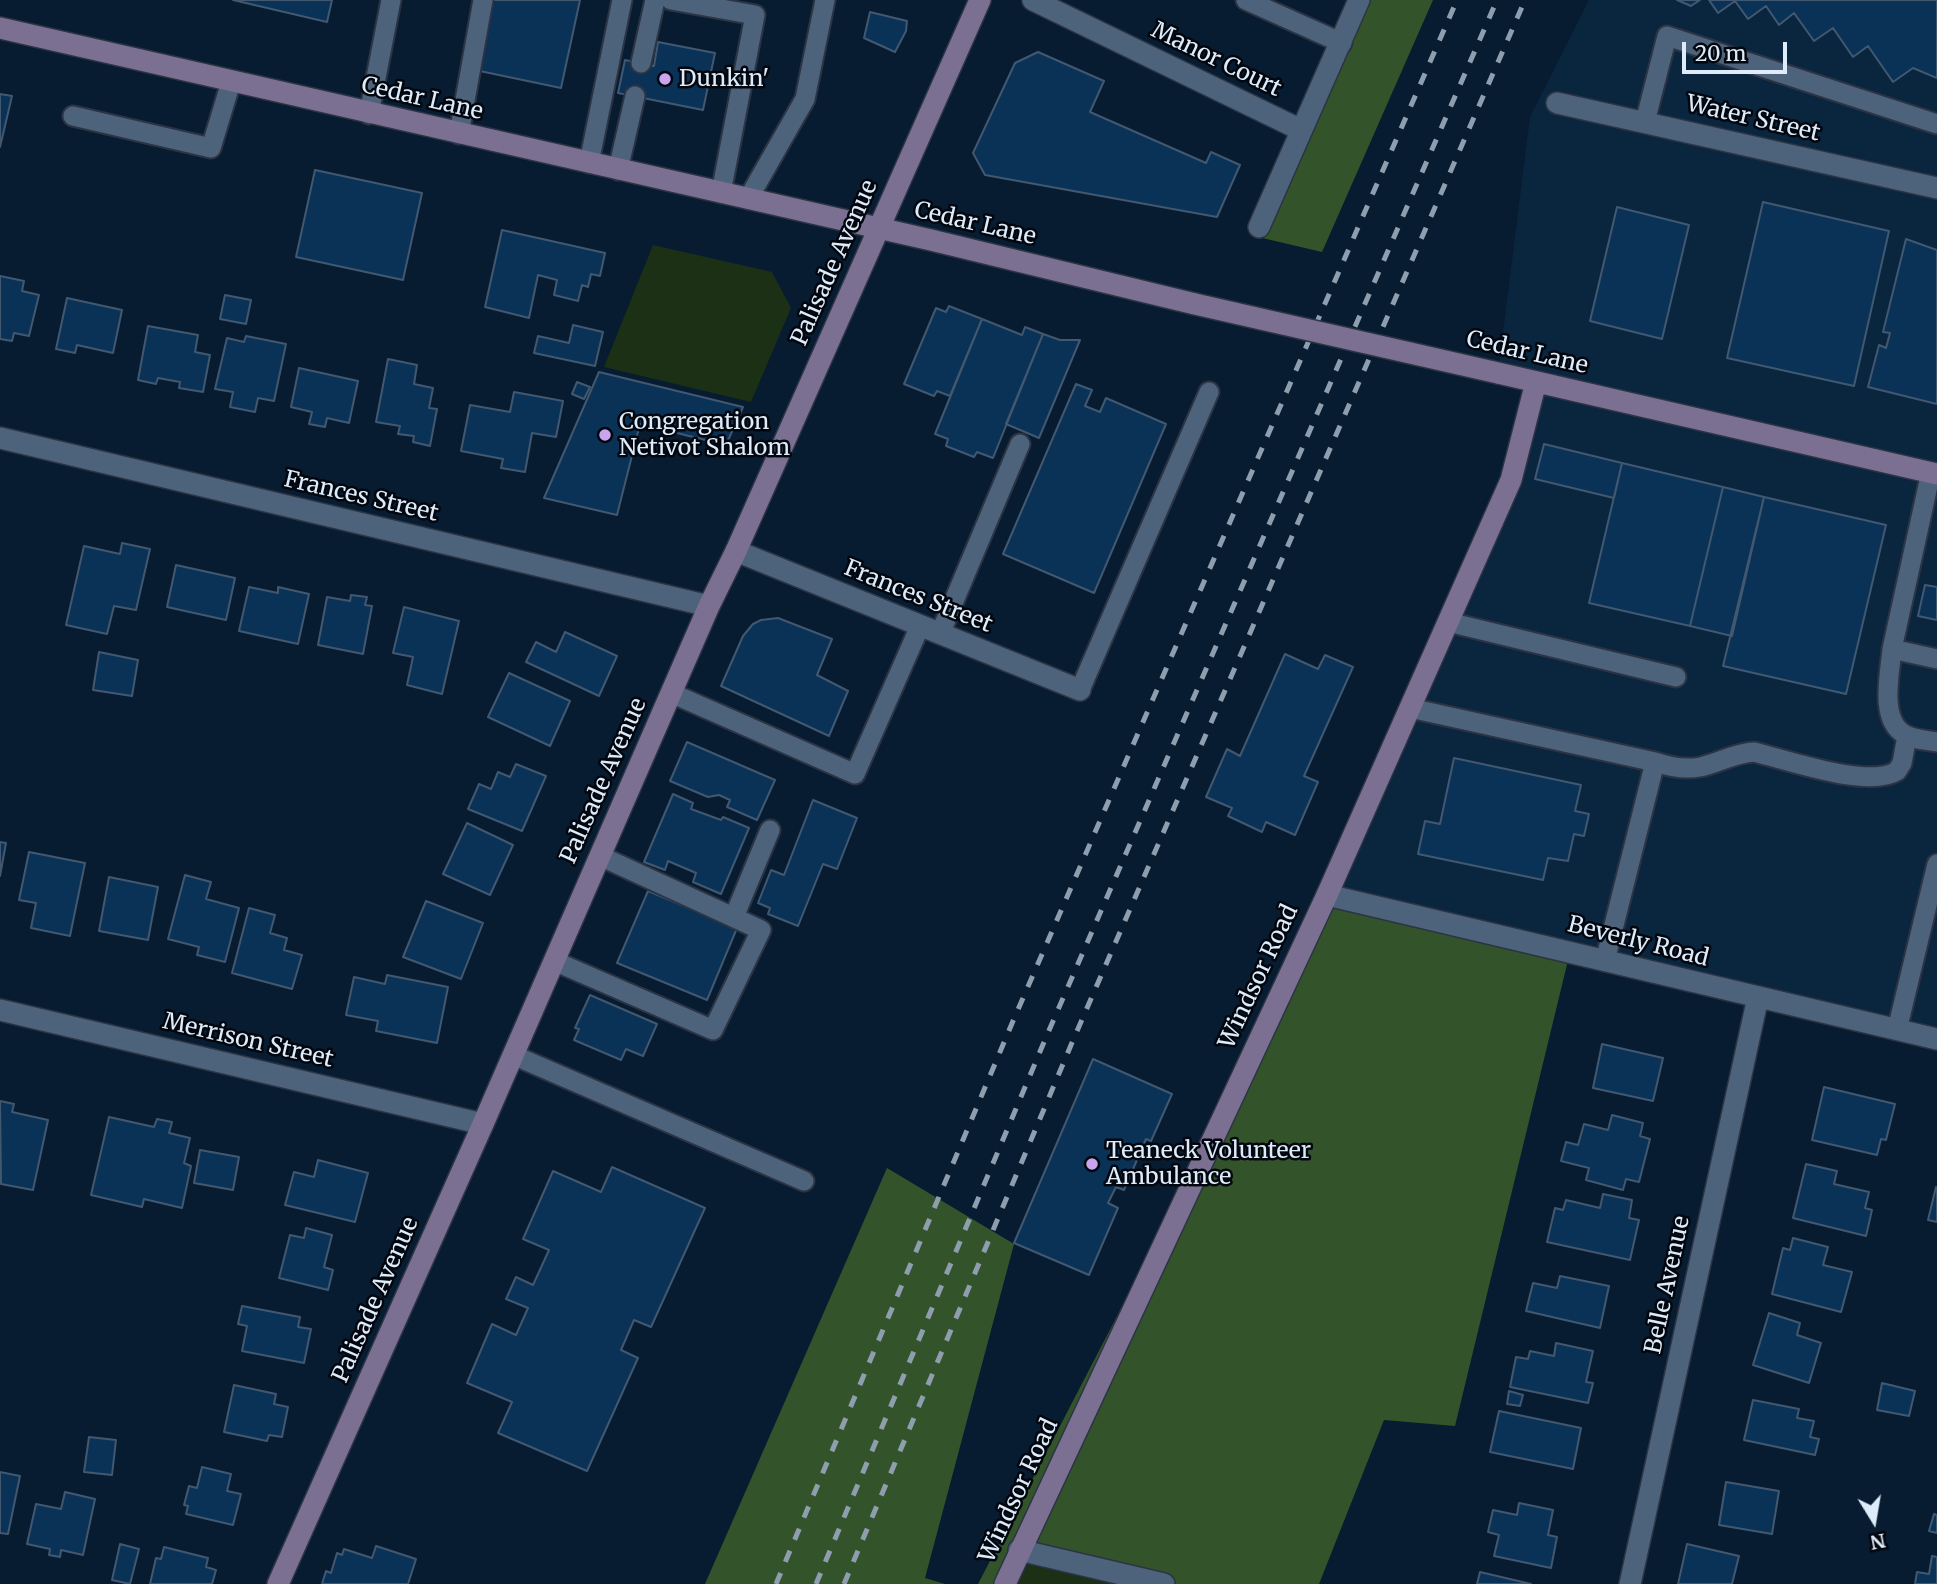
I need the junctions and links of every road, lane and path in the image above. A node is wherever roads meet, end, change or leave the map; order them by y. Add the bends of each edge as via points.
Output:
1 (391, 0) edge
2 (483, 0) edge
3 (622, 0) edge
4 (655, 0) edge
5 (671, 0) edge
6 (825, 0) edge
7 (980, 0) edge
8 (1033, 0) edge
9 (1246, 0) edge
10 (1359, 0) edge
11 (0, 29) edge
12 (1342, 43) junction
13 (641, 63) dead end
14 (231, 82) junction
15 (635, 96) dead end
16 (1557, 103) dead end
17 (369, 114) junction
18 (73, 116) dead end
19 (1645, 122) junction
20 (1937, 124) edge
21 (1301, 131) junction
22 (459, 134) junction
23 (589, 163) junction
24 (618, 170) junction
25 (1936, 186) edge
26 (721, 193) junction
27 (748, 199) junction
28 (1259, 227) dead end
29 (879, 228) junction
30 (1536, 382) junction
31 (1209, 392) dead end
32 (0, 439) edge
33 (1020, 444) dead end
34 (1934, 473) edge
35 (736, 551) junction
36 (709, 607) junction
37 (1448, 622) junction
38 (920, 626) junction
39 (940, 634) junction
40 (1892, 649) junction
41 (1937, 659) edge
42 (1676, 677) dead end
43 (1080, 690) joint
44 (671, 693) junction
45 (1410, 708) junction
46 (1907, 736) junction
47 (1937, 742) edge
48 (1655, 762) junction
49 (771, 830) dead end
50 (600, 856) junction
51 (1937, 864) edge
52 (1327, 895) junction
53 (734, 917) junction
54 (554, 961) junction
55 (1605, 961) junction
56 (1758, 998) junction
57 (0, 1010) edge
58 (1897, 1030) junction
59 (1937, 1039) edge
60 (513, 1055) junction
61 (483, 1124) junction
62 (804, 1181) dead end
63 (1019, 1550) junction
64 (278, 1584) edge
65 (1005, 1584) edge
66 (1164, 1584) edge
67 (1630, 1584) edge

1 - 17 lane
2 - 22 lane
3 - 23 lane
4 - 13 lane
5 - 26 lane via 755,15
6 - 27 lane via 805,99
7 - 29 street, Palisade Avenue
8 - 21 street, Manor Court
9 - 12 lane
10 - 12 street
11 - 14 street, Cedar Lane
12 - 21 street
14 - 17 street, Cedar Lane
14 - 18 lane via 211,148
15 - 24 lane
16 - 19 street, Water Street
17 - 22 street, Cedar Lane
19 - 20 lane via 1667,36
19 - 25 street, Water Street
21 - 28 street
22 - 23 street, Cedar Lane
23 - 24 street, Cedar Lane
24 - 26 street, Cedar Lane
26 - 27 street, Cedar Lane
27 - 29 street, Cedar Lane
29 - 30 street, Cedar Lane, bridge
29 - 35 street, Palisade Avenue
30 - 34 street, Cedar Lane
30 - 37 street, Windsor Road via 1511,480
31 - 43 lane
32 - 36 street, Frances Street
33 - 39 lane
34 - 40 lane
35 - 36 street, Palisade Avenue
35 - 38 street, Frances Street
36 - 44 street, Palisade Avenue
37 - 42 lane
37 - 45 street, Windsor Road
38 - 39 street, Frances Street
38 - 44 lane via 855,774
39 - 43 street, Frances Street
40 - 41 lane
40 - 46 lane via 1889,704 1897,729
44 - 50 street, Palisade Avenue
45 - 48 lane
45 - 52 street, Windsor Road
46 - 47 lane
46 - 48 lane via 1897,771 1878,778 1754,752 1701,767
48 - 55 lane
49 - 53 lane
50 - 53 lane
50 - 54 street, Palisade Avenue
51 - 58 lane
52 - 55 street, Beverly Road
52 - 63 street, Windsor Road
53 - 54 lane via 761,930 713,1030
54 - 60 street, Palisade Avenue
55 - 56 street, Beverly Road
56 - 58 street, Beverly Road
56 - 67 street, Belle Avenue
57 - 61 street, Merrison Street
58 - 59 street, Beverly Road
60 - 61 street, Palisade Avenue
60 - 62 lane
61 - 64 street, Palisade Avenue
63 - 65 street, Windsor Road
63 - 66 street

